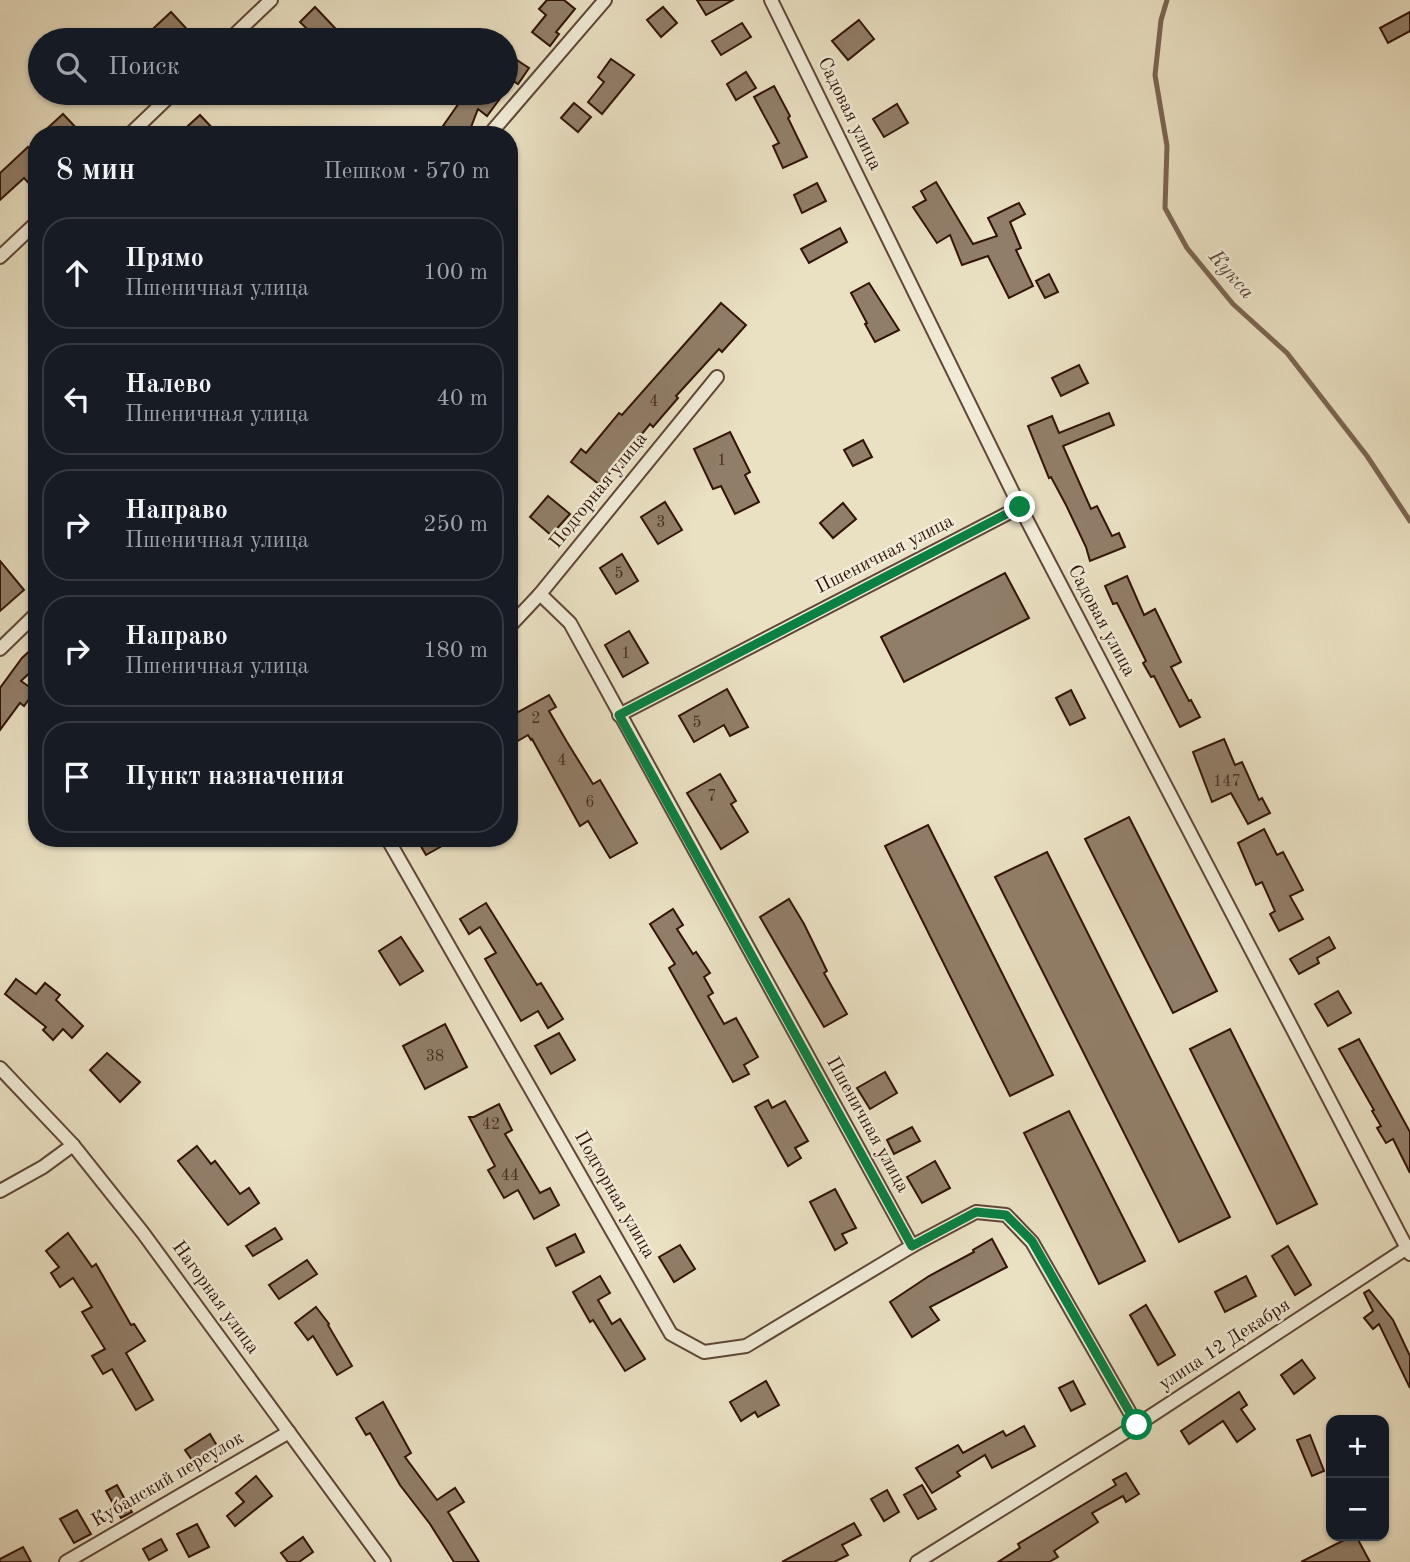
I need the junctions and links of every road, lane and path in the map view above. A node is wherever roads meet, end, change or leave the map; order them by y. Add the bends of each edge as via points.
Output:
1 (271, 0) edge
2 (605, 0) edge
3 (771, 0) edge
4 (242, 28) edge
5 (518, 101) edge
6 (160, 105) edge
7 (515, 105) edge
8 (138, 126) edge
9 (497, 126) edge
10 (28, 231) edge
11 (0, 257) edge
12 (717, 377) dead end
13 (1020, 507) junction
14 (540, 594) junction
15 (518, 617) edge
16 (28, 622) edge
17 (0, 649) edge
18 (619, 715) junction
19 (392, 847) edge
20 (0, 1068) edge
21 (73, 1146) junction
22 (0, 1191) edge
23 (912, 1246) junction
24 (1409, 1249) edge
25 (1137, 1425) junction
26 (289, 1432) junction
27 (920, 1561) edge
28 (66, 1562) edge
29 (384, 1562) edge

1 - 4 street
2 - 5 street
3 - 13 street, Садовая улица
6 - 8 street
7 - 9 street
10 - 11 street
12 - 14 street, Подгорная улица
13 - 18 street, Пшеничная улица
13 - 24 street, Садовая улица
14 - 15 street, Подгорная улица
14 - 18 street, Пшеничная улица via 570,623
16 - 17 street
18 - 23 street, Пшеничная улица
19 - 23 street, Подгорная улица via 671,1334 704,1352 746,1346
20 - 21 street, Нагорная улица
21 - 22 street
21 - 26 street, Нагорная улица
23 - 25 street via 976,1212 1006,1215 1032,1241
24 - 25 street, улица 12 Декабря
25 - 27 street, улица 12 Декабря
26 - 28 street, Кубанский переулок
26 - 29 street, Нагорная улица

